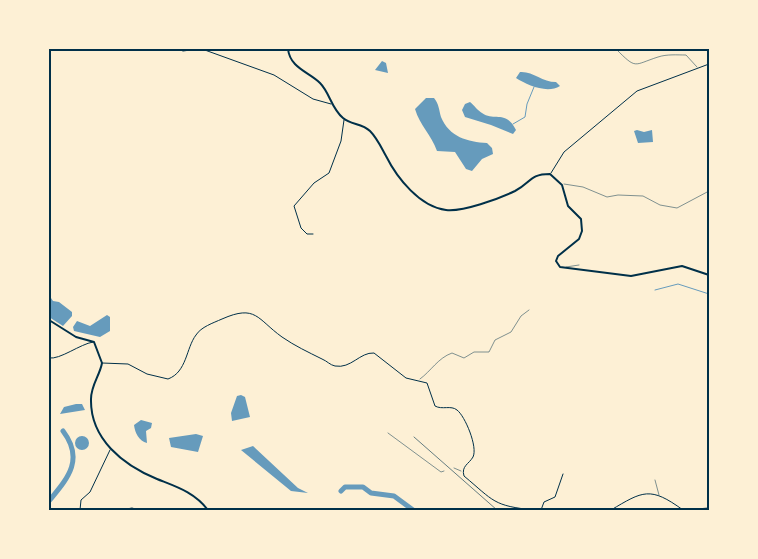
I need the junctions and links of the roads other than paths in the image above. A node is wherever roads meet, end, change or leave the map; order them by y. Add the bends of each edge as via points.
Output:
1 (178, 49) edge
2 (198, 49) edge
3 (202, 49) edge
4 (288, 49) edge
5 (616, 49) edge
6 (709, 64) edge
7 (697, 68) junction
8 (331, 104) junction
9 (344, 120) junction
10 (550, 174) junction
11 (562, 185) junction
12 (709, 191) edge
13 (313, 234) dead end
14 (579, 265) dead end
15 (560, 268) junction
16 (709, 275) edge
17 (529, 310) dead end
18 (49, 320) edge
19 (94, 342) junction
20 (49, 358) edge
21 (102, 363) junction
22 (420, 380) junction
23 (388, 433) dead end
24 (111, 449) junction
25 (454, 468) dead end
26 (444, 471) dead end
27 (463, 472) junction
28 (563, 474) dead end
29 (655, 480) dead end
30 (659, 495) junction
31 (709, 508) edge
32 (80, 510) edge
33 (121, 510) edge
34 (139, 510) edge
35 (208, 510) edge
36 (527, 510) edge
37 (534, 510) edge
38 (541, 510) edge
39 (611, 510) edge

1 - 2 street
3 - 8 street via 274,75 313,98
4 - 8 street via 301,71 321,84
5 - 7 lane via 630,63 638,65 666,55 686,56
6 - 7 street
7 - 10 street via 637,90 564,152
8 - 9 street
9 - 10 street via 369,130 403,181 434,208 469,207 516,190 531,176
9 - 13 street via 341,141 329,173 314,183 294,206 301,228 307,234
10 - 11 street
11 - 12 lane via 584,187 607,197 643,196 660,205 678,208
11 - 15 street via 568,206 580,219 582,231 576,243 558,256 556,261
14 - 15 lane
15 - 16 street via 631,276 682,266
17 - 22 lane via 511,332 495,340 489,352 474,352 464,358 449,354
18 - 19 street via 76,336
19 - 20 street via 85,343 55,359
19 - 21 street
21 - 22 street via 128,364 147,374 168,379 186,360 200,330 221,319 245,313 260,317 282,337 331,365 343,366 367,353 374,353 406,378
21 - 24 street via 90,400 96,427
22 - 27 street via 430,387 435,406 453,408 464,419 475,450
23 - 26 lane via 441,472
24 - 32 street via 90,492 81,500
24 - 35 street via 141,471 186,490
25 - 27 lane
27 - 36 street via 493,502
28 - 38 street via 556,497 544,502
29 - 30 lane
30 - 31 street via 682,510
30 - 39 street via 636,495
33 - 34 street
36 - 37 street

